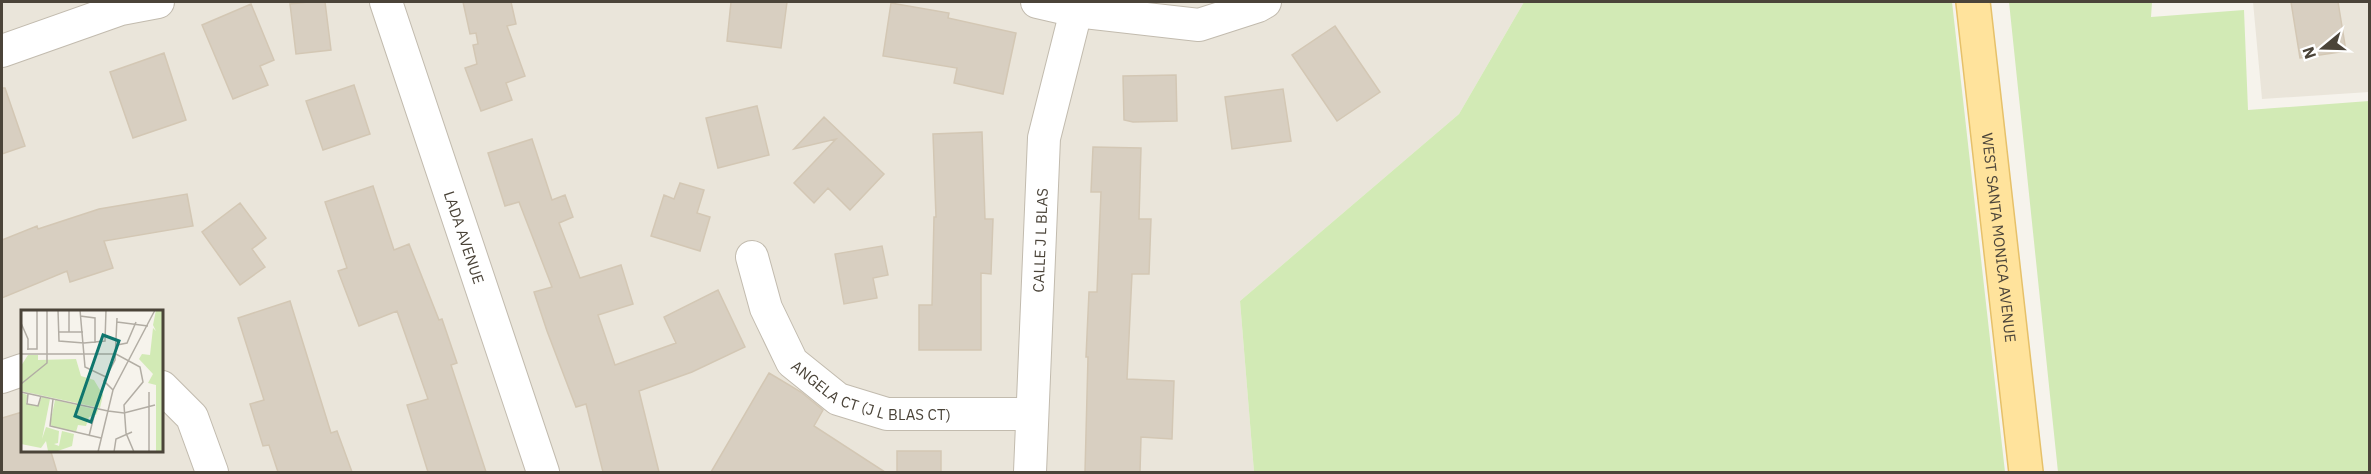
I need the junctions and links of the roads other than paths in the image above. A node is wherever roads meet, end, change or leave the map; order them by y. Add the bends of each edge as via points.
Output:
1 (158, 2) edge
2 (386, 2) edge
3 (1036, 2) edge
4 (1264, 2) edge
5 (1973, 2) edge
6 (120, 5) edge
7 (1076, 11) junction
8 (2, 51) edge
9 (752, 257) dead end
10 (21, 370) edge
11 (2, 377) edge
12 (164, 389) edge
13 (1031, 414) junction
14 (212, 472) edge
15 (543, 472) edge
16 (1029, 472) edge
17 (2026, 472) edge

1 - 6 street
2 - 15 street, LADA AVENUE
3 - 7 street
4 - 7 street via 1199,25
5 - 17 main road, WEST SANTA MONICA AVENUE
6 - 8 street
7 - 13 street, CALLE J L BLAS via 1044,138
9 - 13 street, ANGELA CT (J L BLAS CT) via 766,308 792,362 838,399 887,414
10 - 11 street
12 - 14 street via 192,417
13 - 16 street, CALLE J L BLAS

